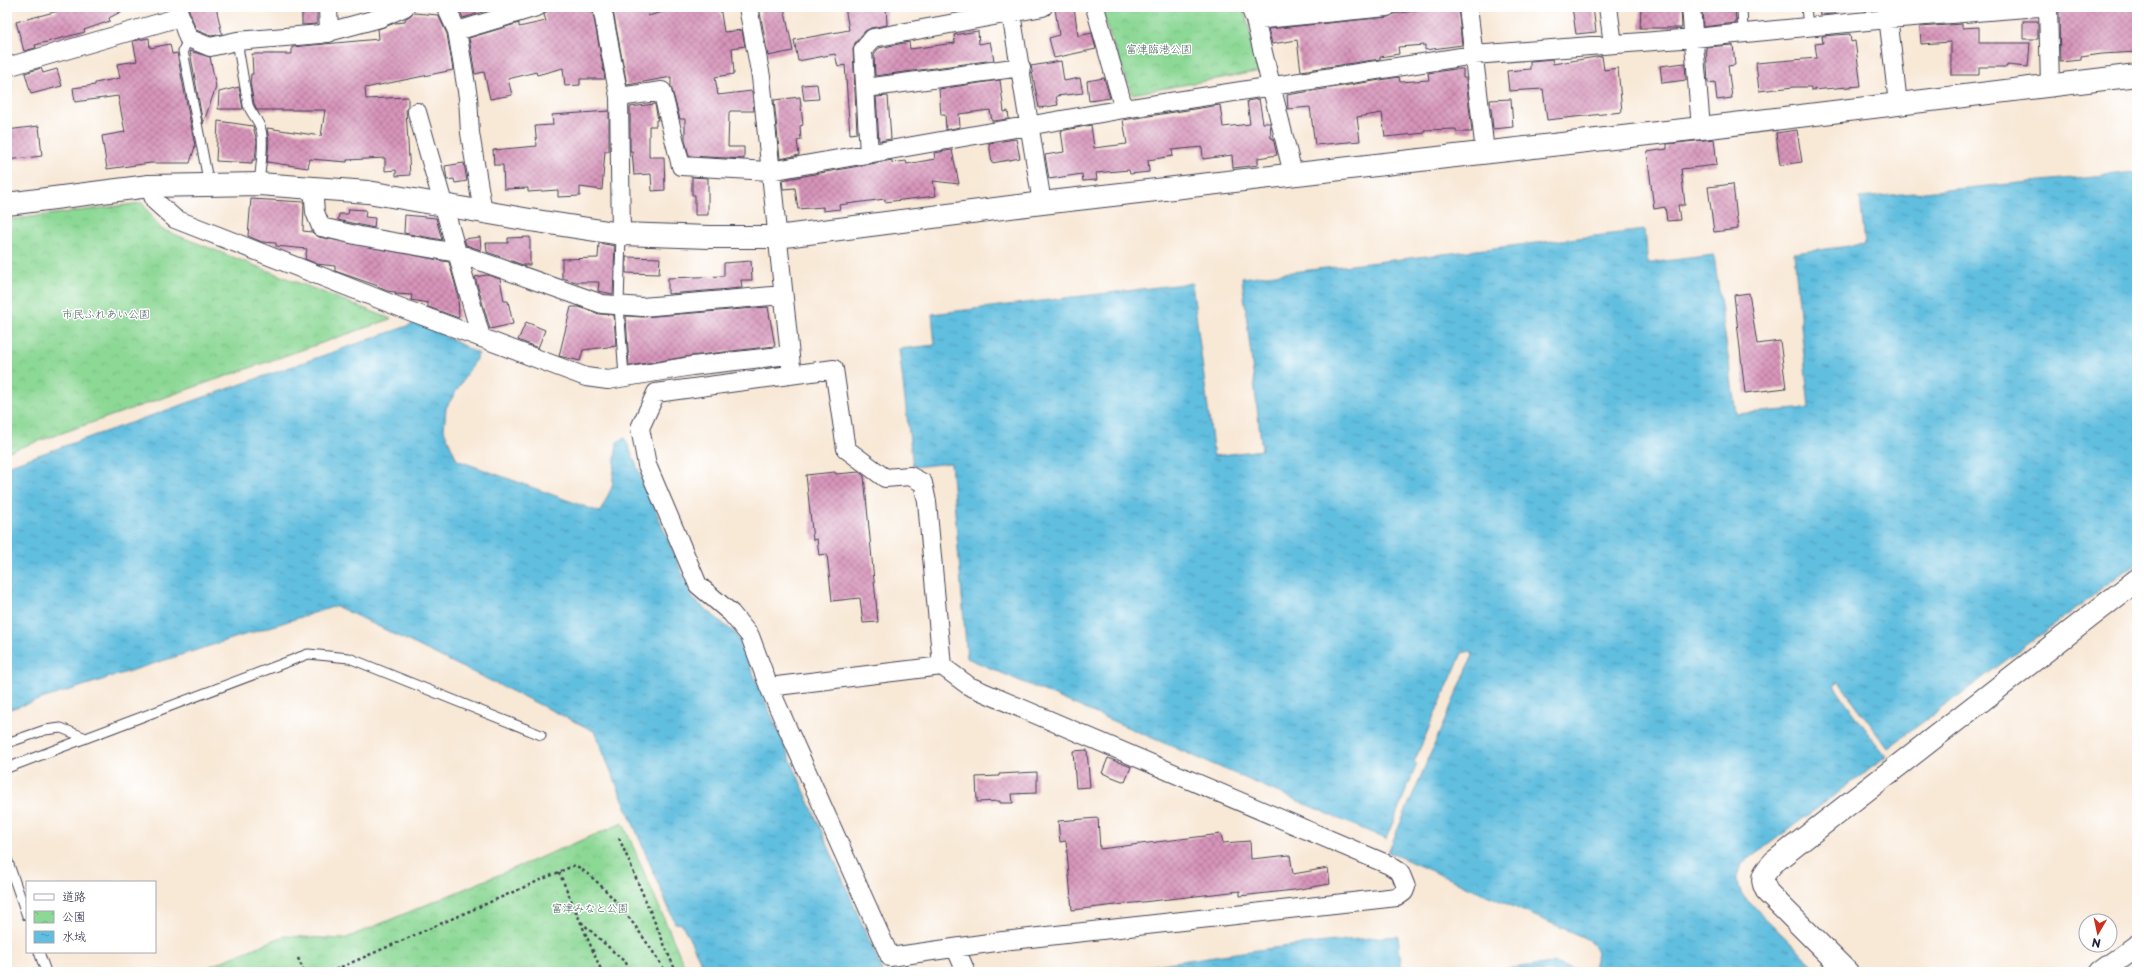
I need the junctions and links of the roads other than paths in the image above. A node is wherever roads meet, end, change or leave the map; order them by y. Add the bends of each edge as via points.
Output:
1 (328, 7) edge
2 (405, 7) edge
3 (446, 7) edge
4 (537, 7) edge
5 (602, 7) edge
6 (748, 7) edge
7 (1042, 7) edge
8 (1095, 7) edge
9 (1387, 7) edge
10 (1468, 7) edge
11 (1608, 7) edge
12 (1691, 7) edge
13 (1742, 7) edge
14 (1806, 7) edge
15 (2039, 7) edge
16 (2048, 7) edge
17 (1010, 10) edge
18 (1978, 10) edge
19 (178, 12) edge
20 (1253, 13) edge
21 (1888, 13) edge
22 (1808, 27) junction
23 (457, 31) junction
24 (1743, 32) junction
25 (329, 33) junction
26 (188, 38) junction
27 (1694, 38) junction
28 (237, 41) junction
29 (1613, 44) junction
30 (1474, 55) junction
31 (7, 67) edge
32 (1021, 67) junction
33 (2137, 75) edge
34 (2050, 85) junction
35 (1271, 86) junction
36 (866, 88) junction
37 (619, 97) junction
38 (1898, 104) junction
39 (1124, 109) junction
40 (417, 112) dead end
41 (1030, 126) junction
42 (1701, 128) junction
43 (1485, 152) junction
44 (869, 154) junction
45 (770, 171) junction
46 (1293, 174) junction
47 (259, 184) junction
48 (209, 185) junction
49 (149, 186) junction
50 (313, 187) junction
51 (1042, 203) junction
52 (7, 204) edge
53 (442, 204) junction
54 (483, 212) junction
55 (621, 234) junction
56 (777, 237) junction
57 (457, 253) junction
58 (783, 295) junction
59 (619, 306) junction
60 (481, 336) junction
61 (789, 355) junction
62 (791, 373) junction
63 (624, 377) junction
64 (2137, 580) edge
65 (942, 666) junction
66 (769, 687) junction
67 (541, 735) dead end
68 (86, 738) junction
69 (7, 743) edge
70 (7, 768) edge
71 (7, 859) edge
72 (26, 913) edge
73 (2137, 946) edge
74 (956, 949) junction
75 (40, 953) edge
76 (46, 972) edge
77 (966, 972) edge
78 (1847, 972) edge
79 (2101, 972) edge

1 - 25 street
2 - 25 street via 373,21
3 - 23 street
4 - 23 street
5 - 37 street
6 - 45 street via 761,77
7 - 17 street
8 - 39 street
9 - 20 street
10 - 30 street
11 - 29 street
12 - 27 street
13 - 24 lane
14 - 22 lane
15 - 18 street
16 - 34 street
17 - 32 street
17 - 36 street via 873,38 862,50
18 - 21 street
19 - 26 street
19 - 31 street
20 - 35 street
21 - 22 street
21 - 38 street
22 - 24 street
23 - 54 street
24 - 27 street
25 - 28 street
26 - 28 street via 210,47
26 - 48 lane via 183,50
27 - 29 street
27 - 42 street
28 - 47 lane via 248,105 262,132
29 - 30 street
30 - 35 street
30 - 43 street
32 - 36 street
32 - 41 street
33 - 34 street
34 - 38 street
35 - 39 street
35 - 46 street
36 - 44 street
37 - 45 street via 662,91 681,166
37 - 55 street
38 - 42 street
39 - 41 street
40 - 53 street
41 - 44 street
41 - 51 street
42 - 43 street
43 - 46 street
44 - 45 street
45 - 56 street
46 - 51 street
47 - 48 street
47 - 50 street
48 - 49 street
49 - 52 street
49 - 60 street via 155,201 174,219 407,310
50 - 53 street via 368,192
50 - 57 street via 315,212 321,227
51 - 56 street
53 - 54 street
53 - 57 street
54 - 55 street
55 - 56 street
55 - 59 lane
56 - 58 street
57 - 59 street via 602,304
57 - 60 street
58 - 59 street via 642,307
58 - 61 street
59 - 63 lane
60 - 63 street via 586,377 608,380
61 - 62 street
61 - 63 street
62 - 65 street via 834,369 846,449 885,478 910,476 923,483 927,502
62 - 66 street via 656,393 640,428 647,465 698,585 731,612 750,636
64 - 78 street via 1774,862 1764,873 1762,885 1768,893
65 - 66 street
65 - 74 street via 970,686 1382,862 1400,872 1406,887 1404,892 1397,896 1003,941
66 - 74 street via 890,957
67 - 68 lane via 349,658 308,654
68 - 69 lane via 61,728 45,730
68 - 70 lane
71 - 72 lane
73 - 79 street
74 - 77 street
75 - 76 lane

